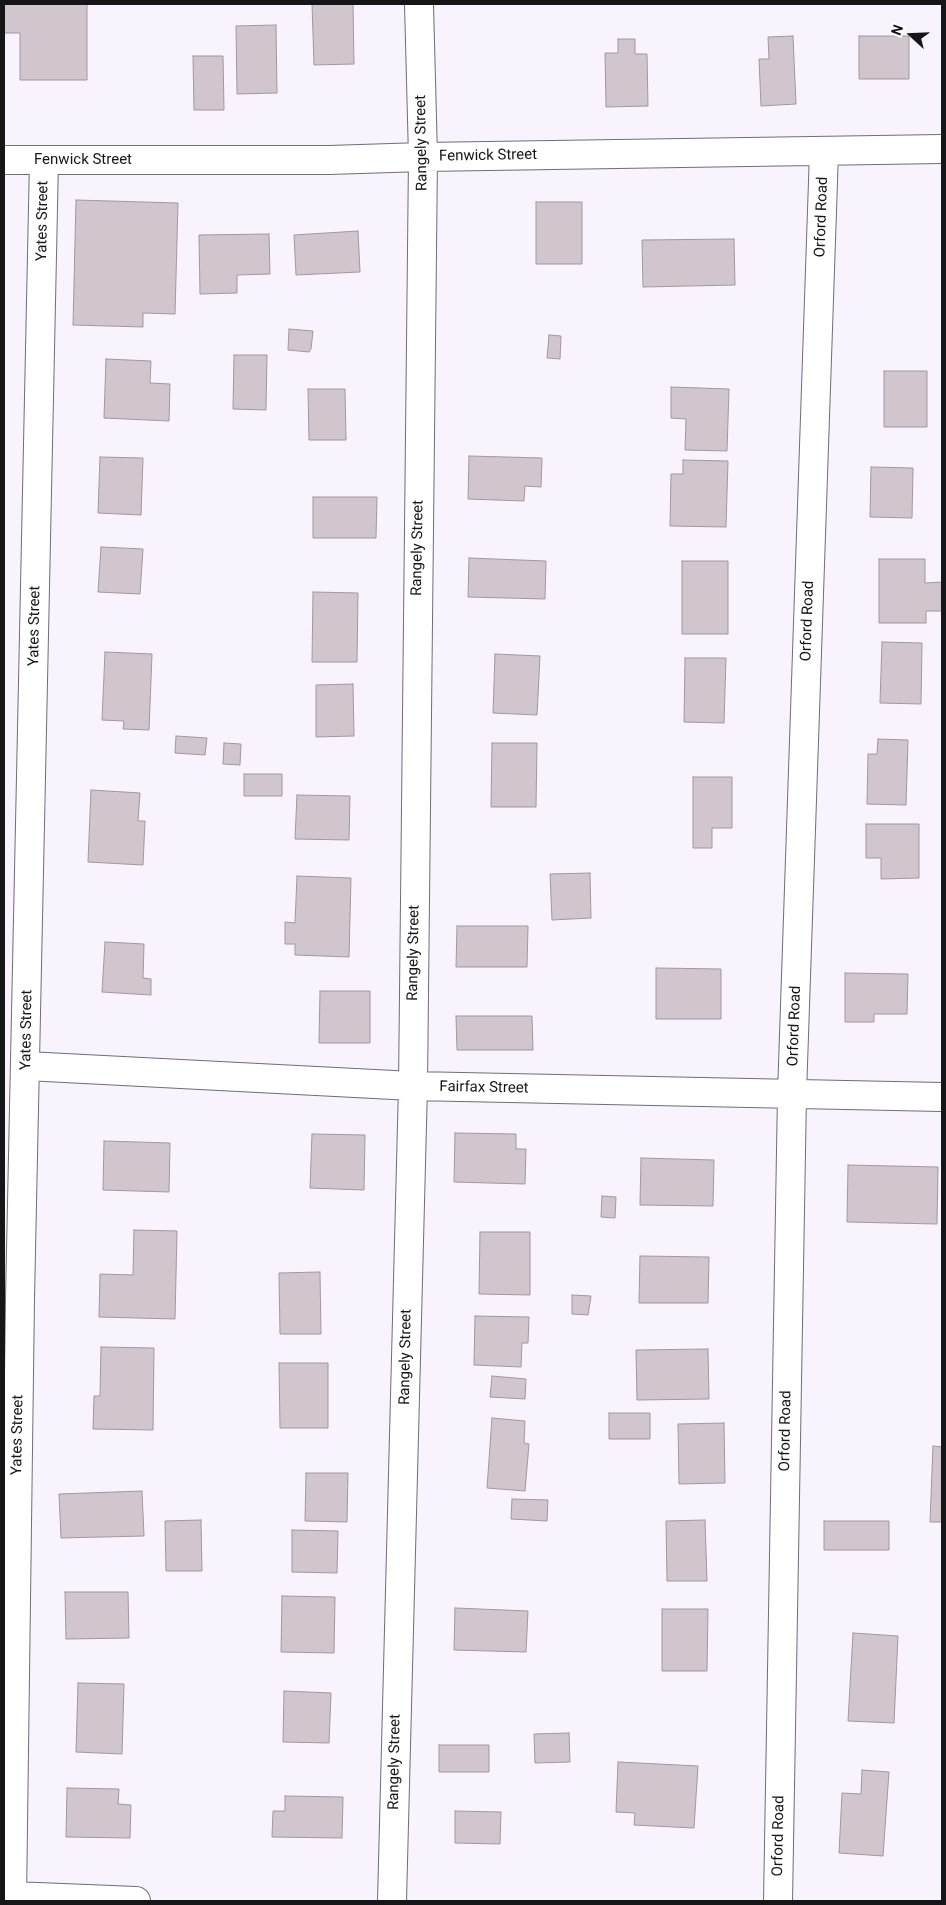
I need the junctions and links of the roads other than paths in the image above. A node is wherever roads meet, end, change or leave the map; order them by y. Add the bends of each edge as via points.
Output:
1 (419, 4) edge
2 (942, 149) edge
3 (824, 152) junction
4 (423, 157) junction
5 (4, 160) edge
6 (44, 160) junction
7 (26, 1066) junction
8 (413, 1086) junction
9 (792, 1094) junction
10 (942, 1097) edge
11 (12, 1298) edge
12 (12, 1899) edge
13 (136, 1901) edge
14 (392, 1901) edge
15 (778, 1901) edge

1 - 4 street, Rangely Street
2 - 3 street, Fenwick Street
3 - 4 street, Fenwick Street
3 - 9 street, Orford Road
4 - 6 street, Fenwick Street
4 - 8 street, Rangely Street
5 - 6 street, Fenwick Street
6 - 7 street, Yates Street
7 - 8 street, Fairfax Street
7 - 11 street, Yates Street
8 - 9 street, Fairfax Street
8 - 14 street, Rangely Street
9 - 10 street, Fairfax Street
9 - 15 street, Orford Road
11 - 12 street, Yates Street
12 - 13 street

